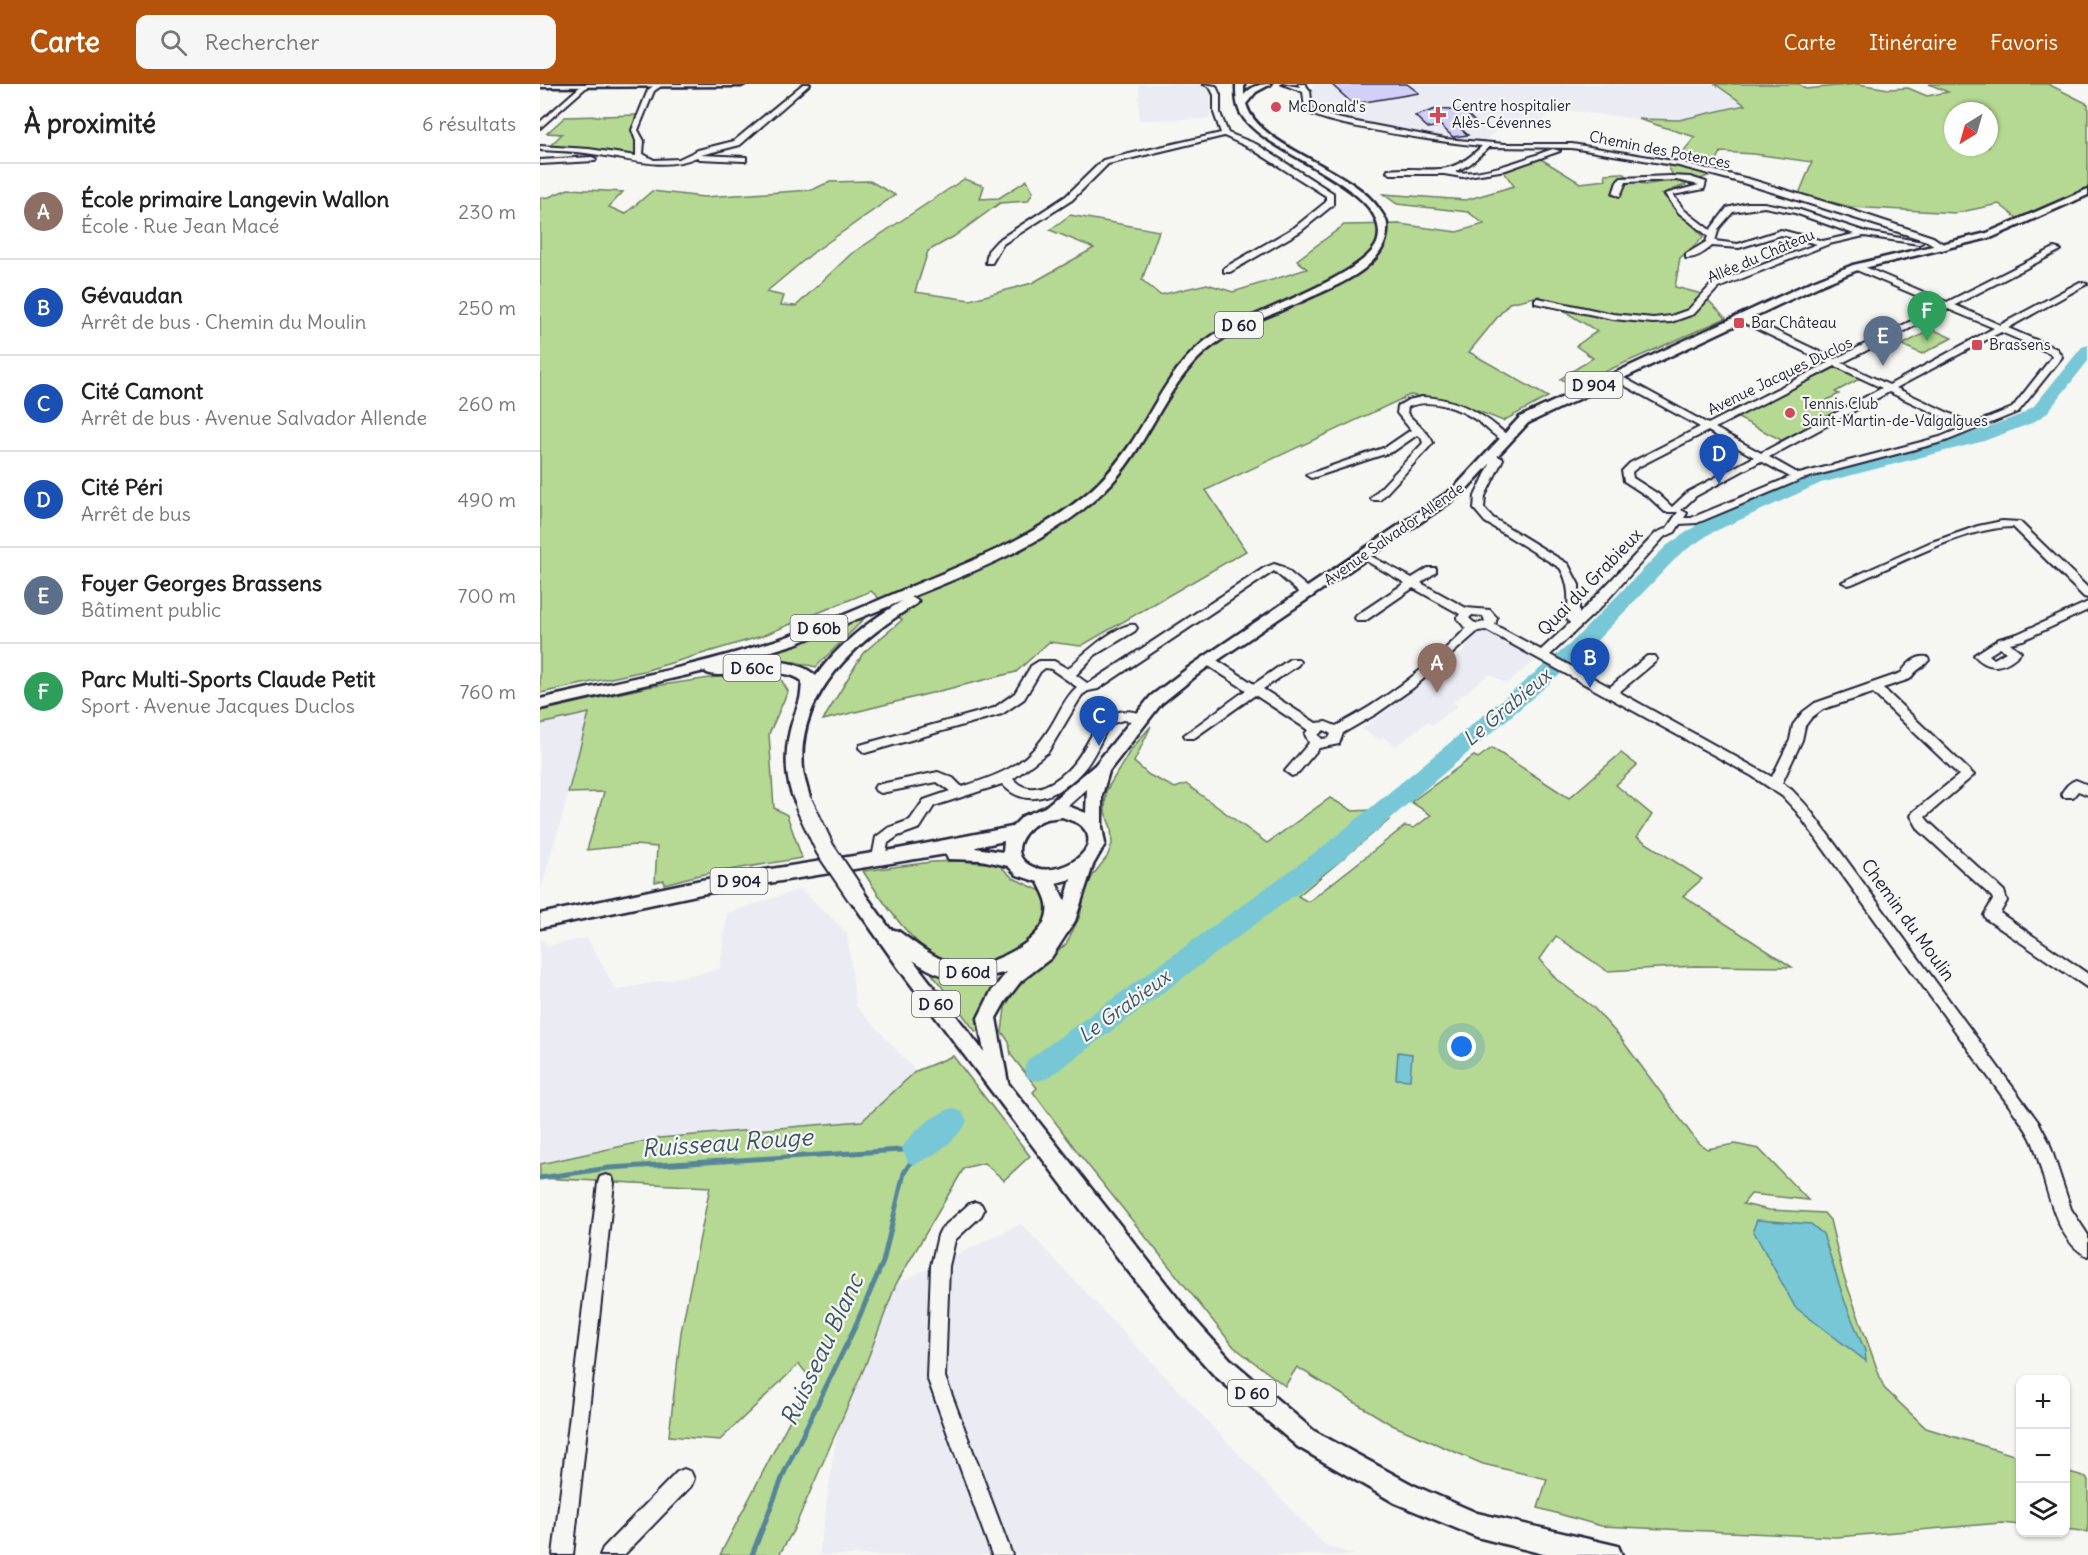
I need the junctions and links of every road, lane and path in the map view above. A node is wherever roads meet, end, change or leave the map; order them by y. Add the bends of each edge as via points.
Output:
1 (741, 84) edge
2 (807, 84) edge
3 (1206, 84) edge
4 (1240, 84) edge
5 (1257, 84) edge
6 (1265, 84) edge
7 (1285, 84) edge
8 (1301, 84) edge
9 (540, 85) edge
10 (586, 85) edge
11 (659, 85) edge
12 (675, 85) edge
13 (1307, 92) junction
14 (1242, 103) junction
15 (540, 126) edge
16 (1225, 134) junction
17 (1487, 145) junction
18 (1572, 147) junction
19 (540, 148) edge
20 (630, 157) junction
21 (692, 157) junction
22 (643, 159) junction
23 (743, 159) dead end
24 (540, 162) edge
25 (1392, 172) dead end
26 (1444, 172) junction
27 (2088, 192) edge
28 (1617, 194) dead end
29 (1865, 234) junction
30 (1711, 239) junction
31 (1826, 243) junction
32 (1945, 248) junction
33 (2057, 250) dead end
34 (1689, 256) dead end
35 (988, 261) dead end
36 (1857, 267) junction
37 (1227, 270) dead end
38 (2084, 284) dead end
39 (1538, 301) dead end
40 (1947, 306) junction
41 (1741, 318) junction
42 (2000, 328) junction
43 (1836, 363) junction
44 (1614, 376) junction
45 (1889, 388) junction
46 (1707, 427) junction
47 (1972, 428) junction
48 (1417, 431) junction
49 (1505, 438) junction
50 (1491, 455) junction
51 (1762, 457) junction
52 (1311, 476) dead end
53 (1798, 477) junction
54 (1376, 498) dead end
55 (1677, 511) junction
56 (1365, 556) junction
57 (964, 570) junction
58 (1432, 570) dead end
59 (1848, 582) dead end
60 (1412, 583) junction
61 (1308, 594) junction
62 (2088, 594) edge
63 (2088, 606) edge
64 (1466, 613) junction
65 (1361, 618) dead end
66 (1577, 623) junction
67 (1488, 626) junction
68 (1131, 627) dead end
69 (1474, 628) junction
70 (2001, 643) dead end
71 (1545, 657) junction
72 (1651, 659) dead end
73 (1208, 660) junction
74 (1923, 660) dead end
75 (1294, 662) dead end
76 (670, 675) junction
77 (1069, 675) junction
78 (1085, 687) junction
79 (1871, 688) junction
80 (1255, 690) junction
81 (1611, 693) junction
82 (809, 699) junction
83 (540, 704) edge
84 (1140, 718) junction
85 (1316, 728) junction
86 (1190, 735) dead end
87 (1329, 741) junction
88 (866, 748) dead end
89 (1101, 769) junction
90 (1292, 771) dead end
91 (1005, 778) junction
92 (1775, 785) junction
93 (880, 788) dead end
94 (2088, 790) edge
95 (959, 792) junction
96 (2068, 794) dead end
97 (1050, 812) junction
98 (1094, 826) junction
99 (1016, 832) junction
100 (907, 854) junction
101 (879, 858) junction
102 (1013, 860) junction
103 (1084, 866) junction
104 (1044, 877) junction
105 (540, 920) edge
106 (874, 921) junction
107 (2088, 982) edge
108 (1000, 1085) junction
109 (606, 1184) dead end
110 (975, 1210) dead end
111 (2088, 1248) edge
112 (684, 1479) dead end
113 (563, 1555) edge
114 (610, 1555) edge
115 (1002, 1555) edge
116 (1609, 1555) edge

1 - 12 main road
2 - 21 street via 737,144
3 - 16 street via 1213,86 1217,95 1217,113
4 - 14 main road, D 60
5 - 6 main road
6 - 14 main road
7 - 13 street
8 - 13 street, Chemin des Potences
9 - 10 main road
10 - 11 main road
10 - 15 street
11 - 12 main road
11 - 22 street via 651,90 635,130
13 - 17 street, Chemin des Potences via 1309,109 1326,117 1428,138
14 - 57 main road, D 60 via 1244,113 1257,128 1356,191 1378,211 1383,224 1380,247 1366,263 1342,279 1233,327 1200,350 1185,364 1110,480 1051,527
16 - 35 street via 1126,155 1096,167 1081,188 1057,207 1005,238
16 - 37 street via 1253,146 1330,195 1330,203 1306,223
17 - 18 street, Chemin des Potences
17 - 26 street via 1457,169
18 - 26 street via 1485,172 1462,176
18 - 32 street, Chemin des Potences via 1647,158 1746,181 1930,239
19 - 20 street
20 - 22 street
20 - 24 street
21 - 22 street via 658,164
21 - 23 street
25 - 26 street
27 - 32 main road, D 904 via 1990,235
28 - 30 street via 1624,180 1693,179 1703,184 1701,187 1669,194
29 - 30 street via 1761,204 1730,210
29 - 31 street, Allée du Château
29 - 32 street
30 - 31 street via 1738,246 1781,232
30 - 34 street via 1702,250
31 - 39 street, Allée du Château via 1715,286 1693,310 1676,318 1625,318
32 - 36 main road, Avenue Salvador Allende / D 904
33 - 40 street, Avenue Jacques Duclos
36 - 40 street
36 - 41 main road, Avenue Salvador Allende / D 904
38 - 42 street, Quai du Grabieux
40 - 42 street
40 - 43 street, Avenue Jacques Duclos
41 - 43 street
41 - 44 main road, Avenue Salvador Allende / D 904
42 - 45 street, Quai du Grabieux
42 - 47 street via 2057,353 2015,410
43 - 45 street
43 - 46 street, Avenue Jacques Duclos
44 - 46 street
44 - 49 main road, Avenue Salvador Allende / D 904 via 1524,420
45 - 47 street
45 - 51 street, Quai du Grabieux
46 - 51 street
46 - 55 street, Avenue Jacques Duclos via 1627,471 1628,479
47 - 53 street
48 - 49 street via 1402,413 1403,406 1410,401 1453,405 1482,419
48 - 52 street via 1390,449
48 - 54 street via 1425,435 1428,443
49 - 50 main road, Avenue Salvador Allende / D 904
50 - 56 main road, Avenue Salvador Allende / D 904 via 1458,492
50 - 66 street via 1498,459 1480,496 1479,509 1489,520 1564,567 1572,577 1573,619
51 - 53 street
51 - 55 street, Quai du Grabieux
53 - 55 street via 1693,521
55 - 66 street, Quai du Grabieux via 1671,530 1660,535
56 - 60 street
56 - 61 main road, Avenue Salvador Allende / D 904
57 - 76 main road, D 60b via 773,647
57 - 82 main road, D 60 via 867,629 820,679
58 - 60 street
59 - 62 street via 1957,536 2006,521 2016,524
60 - 64 street
60 - 65 street
61 - 73 main road, Avenue Salvador Allende / D 904
61 - 78 street via 1274,567 1094,686
63 - 70 street
64 - 67 street via 1486,613 1491,618
64 - 69 street via 1464,621
66 - 71 street, Quai du Grabieux
67 - 69 street
67 - 71 street, Chemin du Moulin
68 - 77 street via 1090,652
69 - 87 street via 1445,656
71 - 81 street, Chemin du Moulin
72 - 81 street
73 - 80 street
73 - 84 main road, Avenue Salvador Allende / D 904 via 1156,700
74 - 79 street via 1911,667 1906,676
75 - 80 street
76 - 82 main road, D 60c via 793,669 810,679
76 - 83 main road, D 60b
77 - 78 street
77 - 88 street via 1054,665 1043,664 1035,669 1020,696 998,711
78 - 91 street via 1043,749
79 - 92 street via 1818,706 1807,714
79 - 107 street via 1967,775 1918,816 1924,826 1999,895 2000,901 1991,915
80 - 85 street
80 - 86 street
81 - 92 street, Chemin du Moulin
82 - 106 main road, D 60, bridge via 796,746 795,768 804,804 825,849
84 - 89 main road, Avenue Salvador Allende / D 904
84 - 91 street via 1125,715 1106,721 1079,766 1043,794 1026,795 1011,787
85 - 87 street via 1326,726
85 - 87 street via 1311,734
87 - 90 street
89 - 97 main road, Avenue Salvador Allende / D 904
89 - 98 main road, Avenue Salvador Allende / D 904 via 1094,795
91 - 95 street
92 - 111 street, Chemin du Moulin via 1821,832 2019,1106 2039,1138 2062,1212
93 - 95 street via 938,777
94 - 96 street via 2076,786
95 - 101 street via 929,803 915,824 881,841
97 - 98 main road via 1076,814
97 - 99 main road via 1036,816
98 - 103 main road via 1097,846
99 - 100 main road, D 904
99 - 102 main road via 1011,841
100 - 101 main road, D 904
100 - 102 main road, D 904 via 981,854
101 - 105 main road, D 904 via 700,887
102 - 104 main road via 1025,872
103 - 104 main road
103 - 108 main road via 1069,916 1045,953 1015,976 998,997 987,1018
104 - 106 main road, D 60d via 1056,900 1056,916 1039,943 1006,965 964,973 935,966
106 - 108 main road, D 60
108 - 116 main road, D 60 via 1186,1327 1222,1367 1306,1439 1404,1494 1477,1525
109 - 113 street
110 - 115 street via 947,1235 942,1256 936,1377
112 - 114 street

